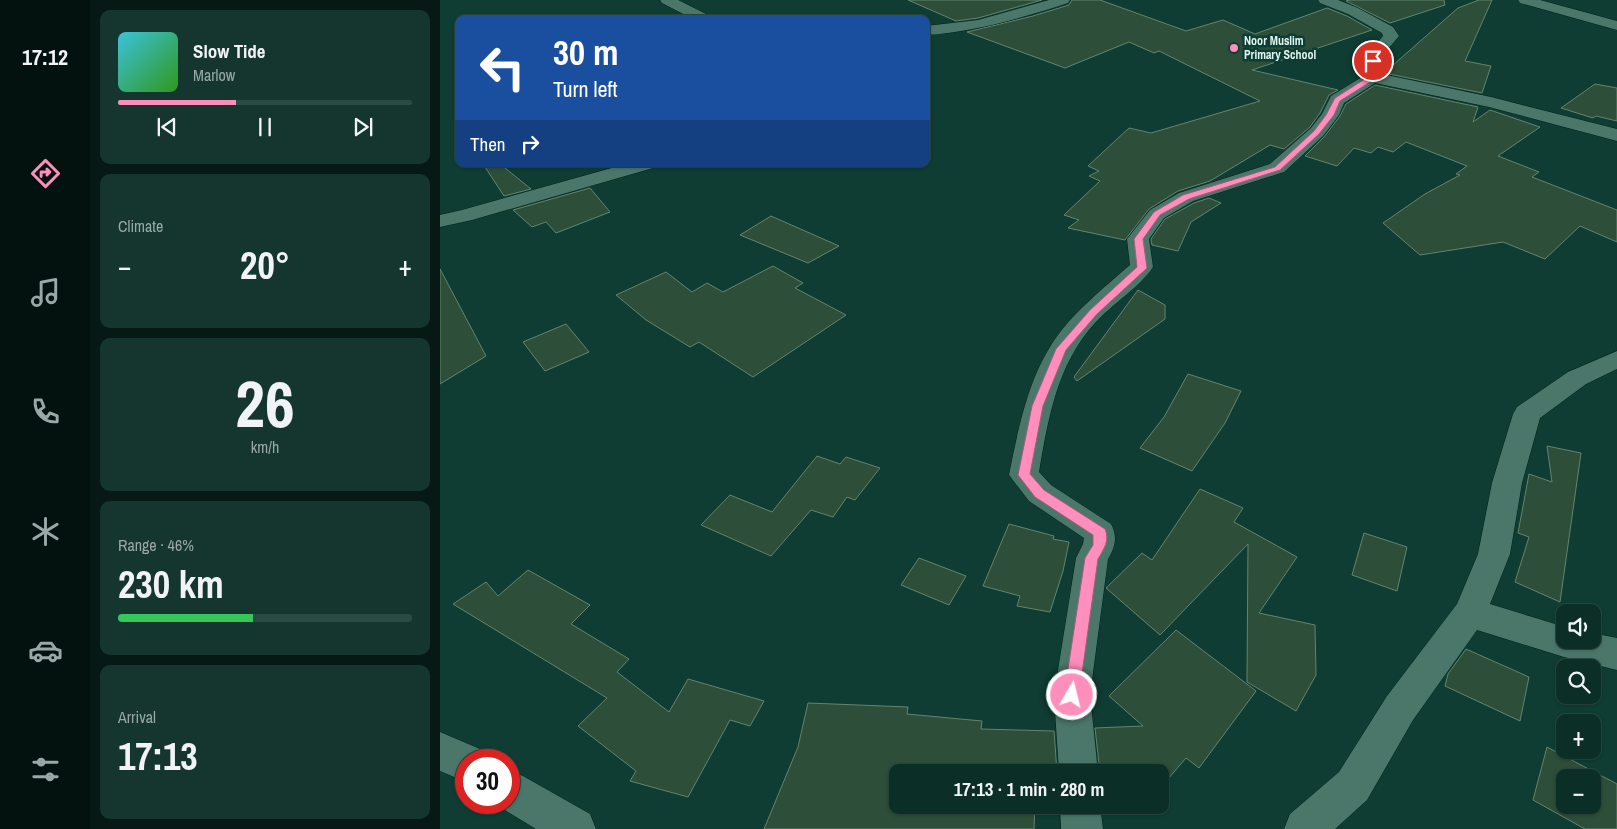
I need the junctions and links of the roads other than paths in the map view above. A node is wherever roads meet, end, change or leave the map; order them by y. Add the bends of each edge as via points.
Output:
1 (667, 0) edge
2 (1063, 0) edge
3 (1325, 0) edge
4 (1525, 0) edge
5 (1357, 6) edge
6 (696, 15) edge
7 (1617, 26) edge
8 (950, 28) junction
9 (930, 30) edge
10 (930, 38) edge
11 (1372, 77) junction
12 (1617, 135) edge
13 (636, 167) edge
14 (440, 221) edge
15 (1617, 359) edge
16 (1470, 613) junction
17 (1617, 654) edge
18 (440, 751) edge
19 (455, 758) edge
20 (1077, 764) edge
21 (520, 796) edge
22 (1081, 814) edge
23 (575, 829) edge
24 (1082, 829) edge
25 (1305, 829) edge

1 - 6 street
2 - 8 street
3 - 5 street
4 - 7 street
5 - 11 street via 1390,33 1373,61 1368,74
8 - 9 street
8 - 10 street
11 - 12 street via 1484,100
11 - 20 street via 1337,100 1317,132 1277,168 1186,197 1157,214 1138,239 1142,268 1076,330 1049,376 1038,406 1024,475 1040,493 1100,533 1099,546 1092,558 1072,695
13 - 14 street
15 - 16 street via 1577,378 1527,414 1508,483 1494,554
16 - 17 street via 1564,642
16 - 25 street via 1400,708 1353,786
18 - 19 street
21 - 23 street
22 - 24 street

